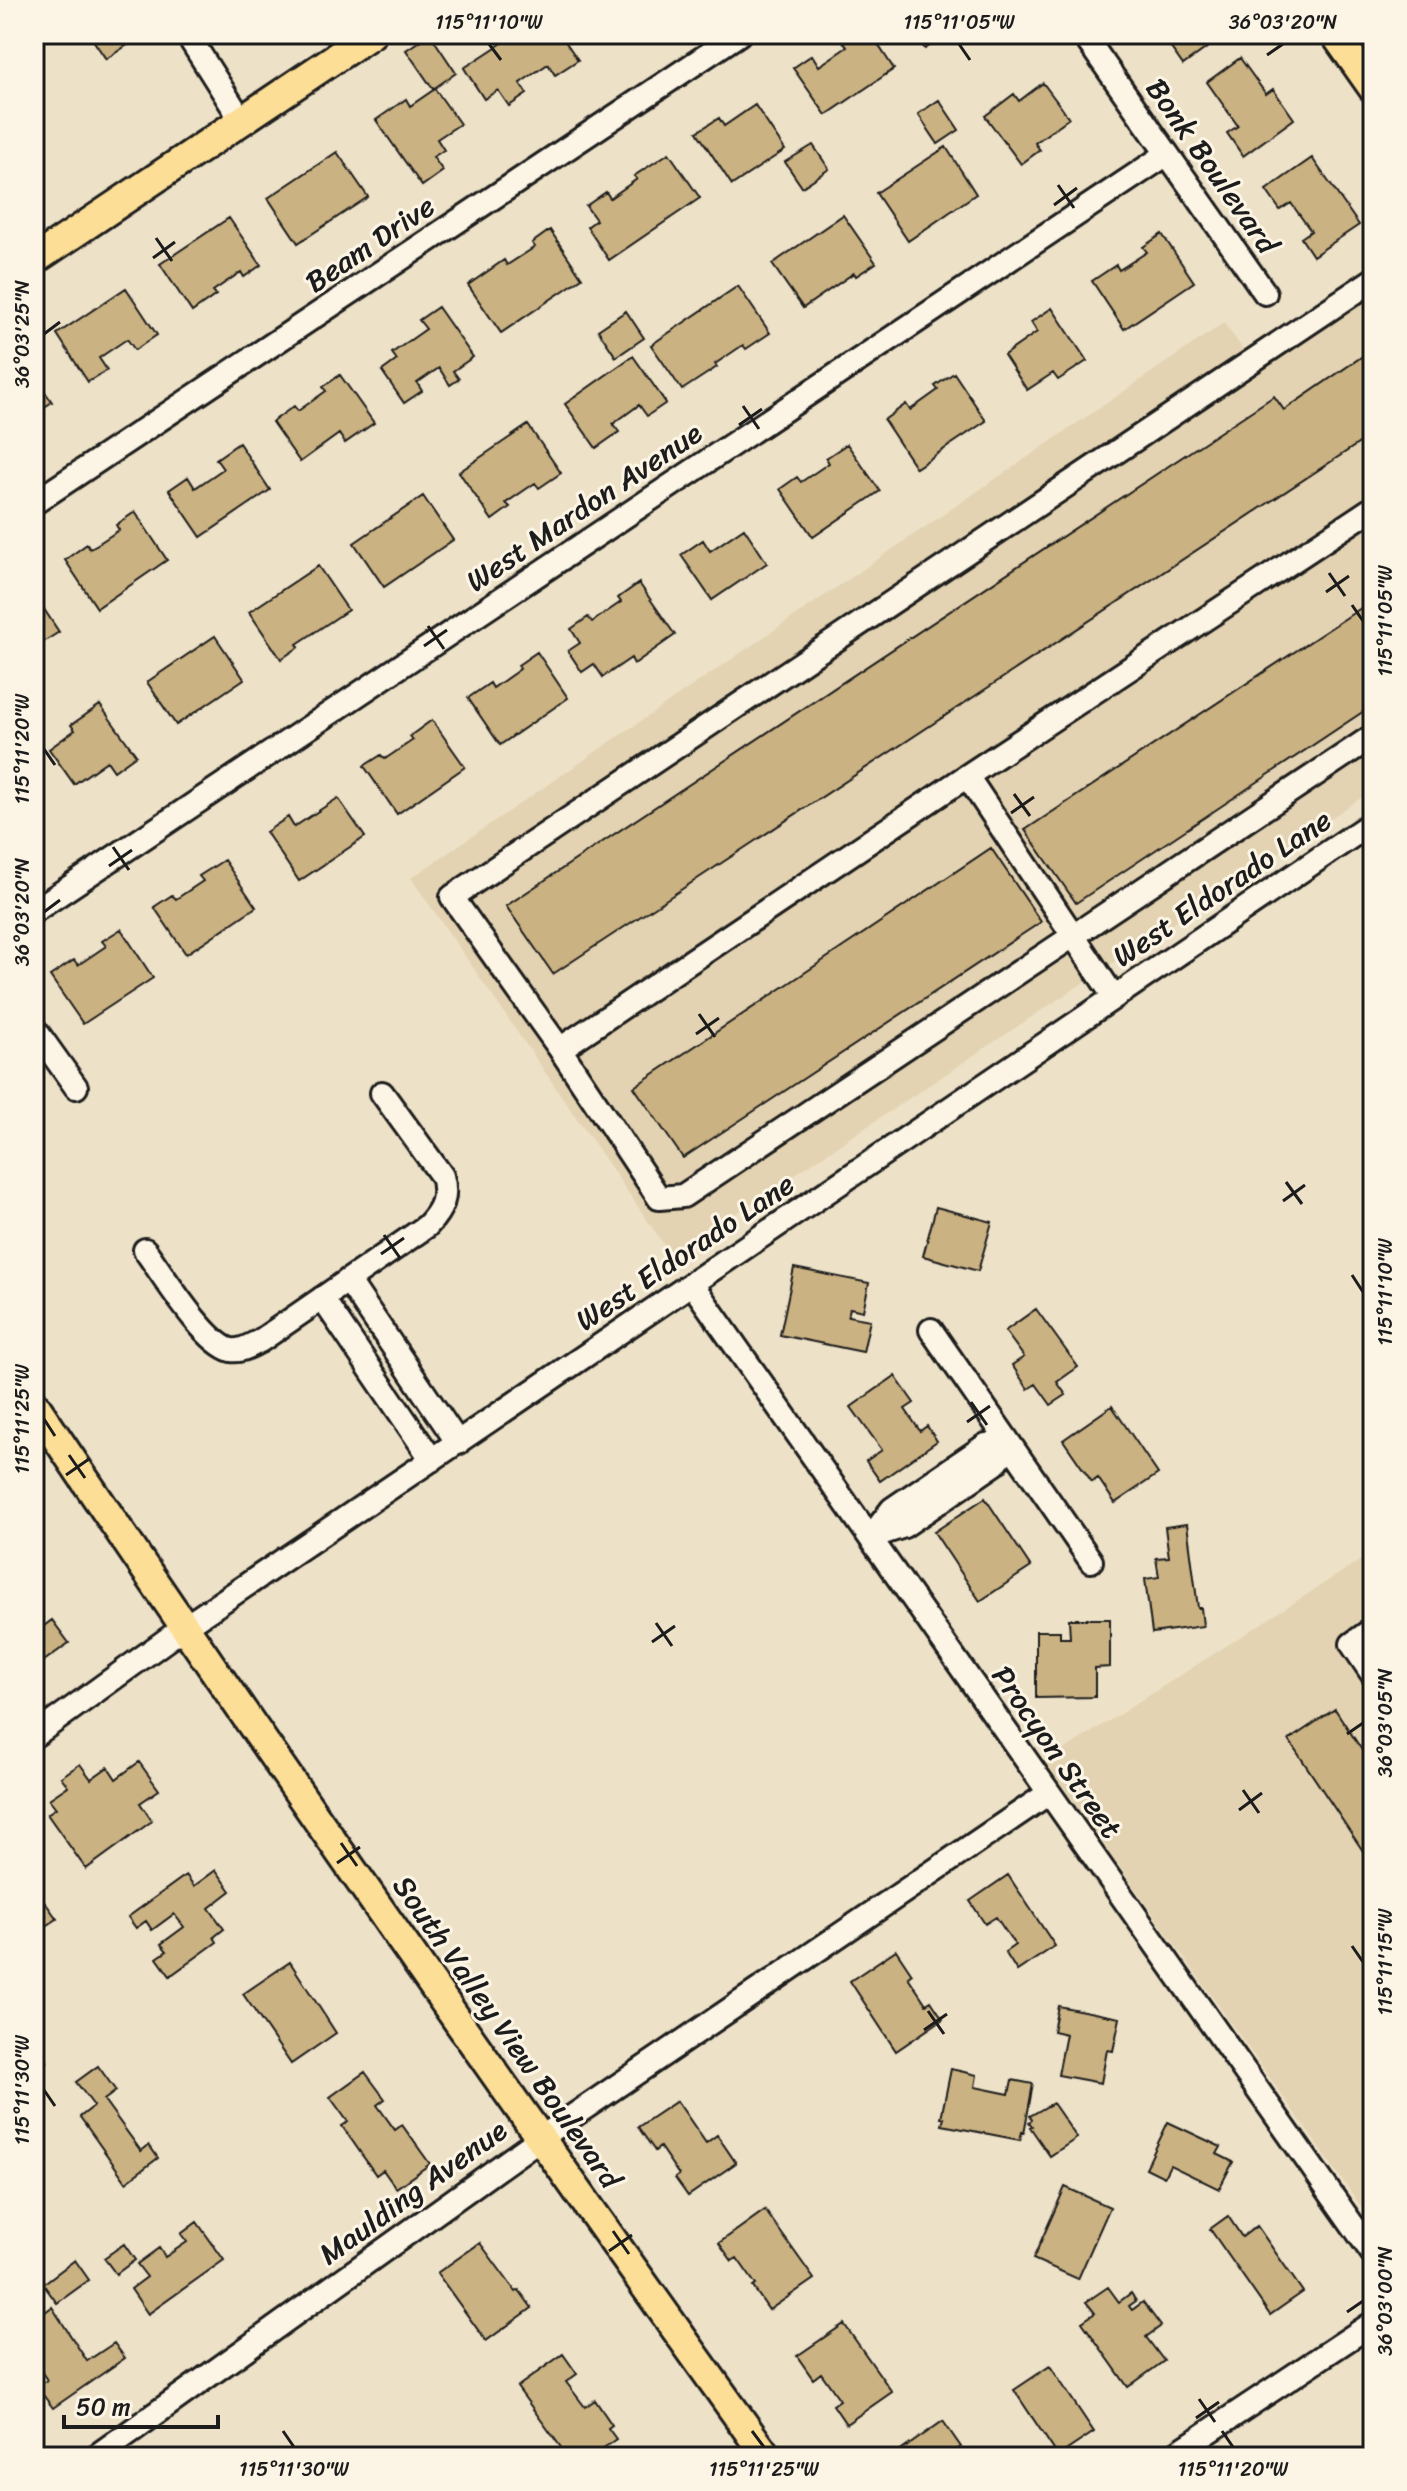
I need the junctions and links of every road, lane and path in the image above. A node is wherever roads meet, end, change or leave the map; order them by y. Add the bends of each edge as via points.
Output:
1 (187, 34) edge
2 (371, 34) edge
3 (739, 34) edge
4 (1083, 34) edge
5 (1335, 34) edge
6 (1373, 86) edge
7 (242, 121) junction
8 (1167, 154) junction
9 (34, 260) edge
10 (1373, 280) edge
11 (1265, 293) dead end
12 (34, 503) edge
13 (1373, 508) edge
14 (1373, 736) edge
15 (967, 776) junction
16 (1373, 822) edge
17 (34, 911) edge
18 (1073, 936) junction
19 (1114, 997) junction
20 (34, 1028) edge
21 (560, 1049) junction
22 (76, 1087) dead end
23 (382, 1093) dead end
24 (145, 1250) dead end
25 (348, 1280) junction
26 (692, 1284) junction
27 (322, 1298) junction
28 (931, 1330) dead end
29 (397, 1352) junction
30 (371, 1370) junction
31 (34, 1404) edge
32 (458, 1443) junction
33 (1010, 1444) junction
34 (432, 1460) junction
35 (871, 1537) junction
36 (1091, 1561) dead end
37 (183, 1628) junction
38 (1373, 1629) edge
39 (1373, 1675) edge
40 (34, 1736) edge
41 (1049, 1793) junction
42 (539, 2139) junction
43 (1373, 2254) edge
44 (1373, 2323) edge
45 (95, 2457) edge
46 (767, 2457) edge
47 (1171, 2457) edge

1 - 7 street
2 - 7 main road
3 - 12 street, Beam Drive
4 - 8 street, Bonk Boulevard
5 - 6 main road
7 - 9 main road
8 - 11 street, Bonk Boulevard
8 - 17 street, West Mardon Avenue
10 - 21 street via 452,897
13 - 15 street
14 - 18 street
15 - 18 street
15 - 21 street
16 - 19 street, West Eldorado Lane
18 - 19 street
18 - 21 street via 683,1196 659,1198
19 - 26 street, West Eldorado Lane
20 - 22 street
23 - 25 street via 442,1176 444,1201 427,1226
24 - 27 street via 205,1333 234,1351 260,1341
25 - 27 street
25 - 29 street
26 - 32 street, West Eldorado Lane
26 - 35 street, Procyon Street
27 - 30 street
28 - 33 street
29 - 30 street
29 - 32 street
30 - 34 street
31 - 37 main road, South Valley View Boulevard
32 - 34 street, West Eldorado Lane
33 - 35 street via 986,1445 892,1509
33 - 36 street
34 - 37 street, West Eldorado Lane
35 - 41 street, Procyon Street
37 - 40 street, West Eldorado Lane
37 - 42 main road, South Valley View Boulevard
38 - 39 street via 1352,1644
41 - 42 street, Maulding Avenue
41 - 43 street, Procyon Street
42 - 45 street, Maulding Avenue
42 - 46 main road, South Valley View Boulevard
44 - 47 street

